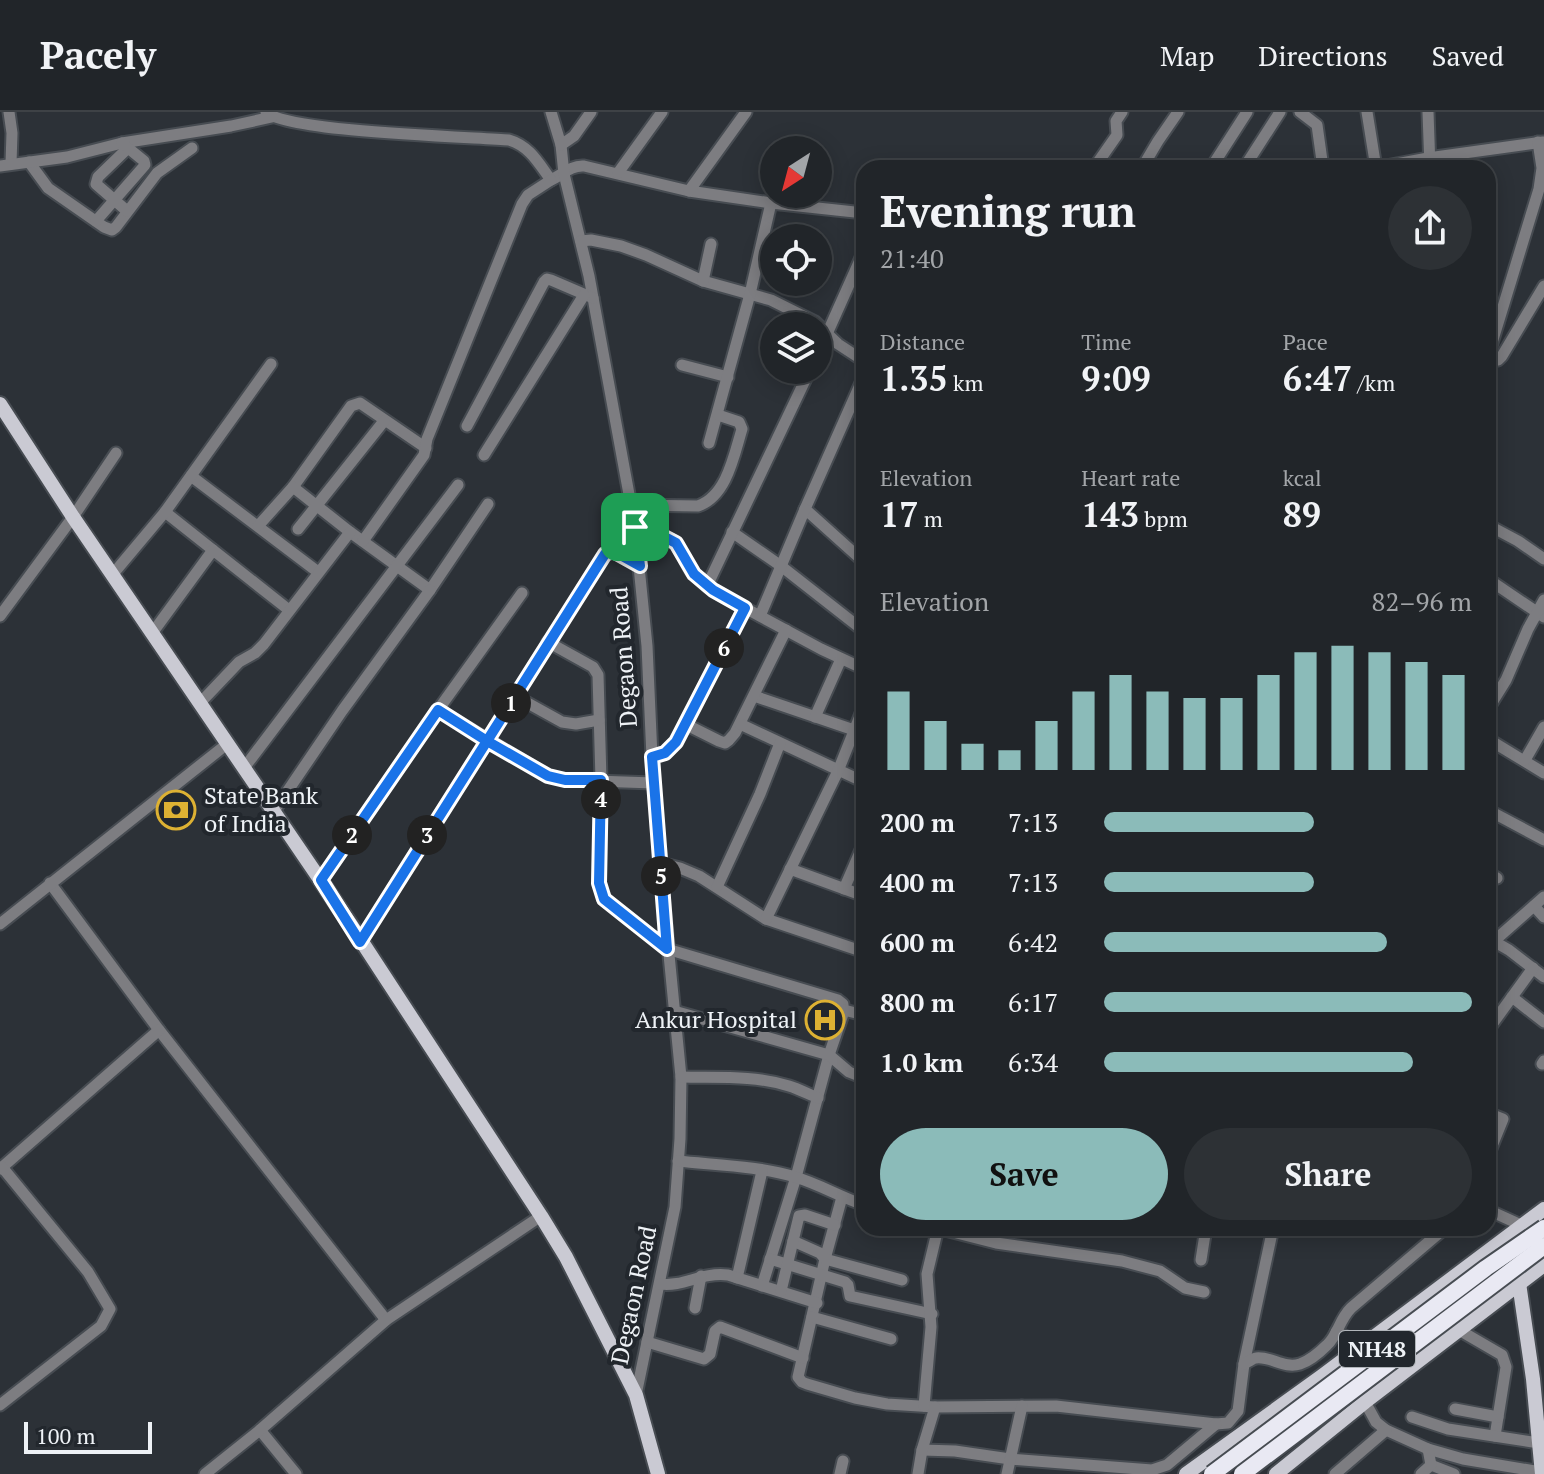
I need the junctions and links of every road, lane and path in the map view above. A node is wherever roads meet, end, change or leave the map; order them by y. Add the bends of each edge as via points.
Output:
1 (9, 112) edge
2 (551, 112) edge
3 (591, 112) edge
4 (662, 112) edge
5 (746, 112) edge
6 (1122, 112) edge
7 (1178, 112) edge
8 (1247, 112) edge
9 (1280, 112) edge
10 (1300, 112) edge
11 (1367, 112) edge
12 (1428, 112) edge
13 (269, 115) edge
14 (295, 117) edge
15 (1541, 142) edge
16 (125, 145) junction
17 (561, 145) junction
18 (192, 148) dead end
19 (1100, 160) edge
20 (1147, 160) edge
21 (1216, 160) edge
22 (1249, 160) edge
23 (1322, 160) edge
24 (1374, 160) edge
25 (1429, 160) edge
26 (1445, 160) edge
27 (29, 162) junction
28 (5, 164) edge
29 (618, 173) junction
30 (564, 174) junction
31 (551, 180) junction
32 (689, 191) junction
33 (113, 201) junction
34 (760, 201) edge
35 (770, 208) edge
36 (818, 208) edge
37 (127, 211) junction
38 (856, 212) edge
39 (96, 221) junction
40 (581, 241) junction
41 (711, 244) dead end
42 (856, 269) edge
43 (703, 281) junction
44 (1544, 286) edge
45 (750, 294) junction
46 (589, 296) junction
47 (797, 312) edge
48 (832, 325) edge
49 (1496, 331) edge
50 (832, 338) edge
51 (856, 356) edge
52 (1496, 360) edge
53 (271, 364) dead end
54 (682, 365) dead end
55 (728, 377) junction
56 (803, 384) edge
57 (856, 394) edge
58 (0, 404) edge
59 (718, 415) junction
60 (384, 421) junction
61 (467, 426) dead end
62 (709, 443) dead end
63 (426, 448) junction
64 (116, 453) dead end
65 (484, 455) dead end
66 (191, 476) junction
67 (458, 485) dead end
68 (293, 487) junction
69 (488, 504) dead end
70 (316, 505) junction
71 (631, 505) junction
72 (805, 509) junction
73 (165, 512) junction
74 (73, 517) junction
75 (258, 526) junction
76 (635, 527) junction
77 (298, 529) dead end
78 (1496, 529) edge
79 (350, 532) junction
80 (732, 532) junction
81 (363, 541) junction
82 (213, 550) junction
83 (856, 555) edge
84 (1544, 559) edge
85 (397, 566) junction
86 (640, 566) junction
87 (781, 566) junction
88 (318, 572) junction
89 (113, 574) junction
90 (1496, 584) edge
91 (707, 586) junction
92 (430, 590) junction
93 (522, 593) dead end
94 (1544, 600) edge
95 (745, 608) junction
96 (289, 610) junction
97 (1540, 614) edge
98 (0, 616) edge
99 (760, 616) junction
100 (856, 625) edge
101 (786, 630) junction
102 (153, 632) junction
103 (548, 642) junction
104 (841, 659) junction
105 (856, 666) edge
106 (515, 696) junction
107 (754, 696) junction
108 (1496, 696) edge
109 (201, 702) junction
110 (438, 710) junction
111 (815, 717) junction
112 (599, 720) junction
113 (685, 724) junction
114 (740, 724) junction
115 (856, 725) edge
116 (1544, 727) edge
117 (854, 730) junction
118 (487, 741) junction
119 (780, 743) junction
120 (227, 744) junction
121 (1496, 744) edge
122 (652, 757) junction
123 (1525, 760) junction
124 (244, 768) junction
125 (838, 771) junction
126 (1544, 773) edge
127 (856, 779) edge
128 (601, 780) junction
129 (654, 783) junction
130 (274, 811) junction
131 (1496, 814) edge
132 (1544, 840) edge
133 (856, 861) edge
134 (660, 863) junction
135 (790, 869) junction
136 (321, 880) junction
137 (50, 883) junction
138 (717, 887) junction
139 (844, 889) junction
140 (856, 893) edge
141 (1544, 897) edge
142 (1534, 906) junction
143 (1544, 917) edge
144 (766, 919) junction
145 (0, 923) edge
146 (1496, 936) edge
147 (360, 942) junction
148 (1496, 943) edge
149 (667, 949) junction
150 (856, 949) edge
151 (1533, 968) junction
152 (1544, 977) edge
153 (1512, 997) junction
154 (844, 1010) junction
155 (674, 1011) junction
156 (856, 1013) edge
157 (1496, 1019) edge
158 (1544, 1022) edge
159 (159, 1030) junction
160 (829, 1055) junction
161 (856, 1075) edge
162 (681, 1077) junction
163 (818, 1098) junction
164 (1496, 1116) edge
165 (1496, 1136) edge
166 (678, 1161) junction
167 (1, 1168) edge
168 (762, 1171) junction
169 (796, 1177) junction
170 (842, 1197) junction
171 (856, 1202) edge
172 (1544, 1209) edge
173 (1496, 1214) edge
174 (541, 1216) junction
175 (835, 1225) junction
176 (1521, 1225) junction
177 (1544, 1228) edge
178 (935, 1236) edge
179 (968, 1236) edge
180 (1205, 1236) edge
181 (1271, 1236) edge
182 (1436, 1236) edge
183 (793, 1241) junction
184 (1544, 1246) edge
185 (1544, 1257) edge
186 (770, 1259) junction
187 (825, 1259) junction
188 (1201, 1260) dead end
189 (787, 1264) junction
190 (1544, 1265) edge
191 (701, 1276) junction
192 (823, 1276) junction
193 (737, 1278) junction
194 (902, 1280) dead end
195 (1519, 1283) junction
196 (660, 1284) junction
197 (762, 1286) junction
198 (781, 1291) junction
199 (1204, 1292) dead end
200 (817, 1303) junction
201 (695, 1308) dead end
202 (932, 1314) junction
203 (812, 1317) junction
204 (386, 1320) junction
205 (1459, 1330) junction
206 (1336, 1332) junction
207 (891, 1339) dead end
208 (647, 1342) junction
209 (1364, 1345) junction
210 (803, 1358) junction
211 (1244, 1364) junction
212 (1538, 1379) edge
213 (636, 1395) junction
214 (1365, 1402) junction
215 (0, 1405) edge
216 (930, 1406) junction
217 (1022, 1406) junction
218 (1455, 1409) dead end
219 (1412, 1417) dead end
220 (1498, 1417) junction
221 (1216, 1424) junction
222 (260, 1430) junction
223 (1386, 1430) junction
224 (1495, 1436) junction
225 (1539, 1443) junction
226 (1428, 1449) junction
227 (922, 1450) junction
228 (1010, 1459) junction
229 (1463, 1459) junction
230 (843, 1461) dead end
231 (1431, 1465) junction
232 (1283, 1472) edge
233 (1542, 1473) edge
234 (205, 1474) edge
235 (296, 1474) edge
236 (658, 1474) edge
237 (840, 1474) edge
238 (918, 1474) edge
239 (1007, 1474) edge
240 (1186, 1474) edge
241 (1212, 1474) edge
242 (1242, 1474) edge
243 (1335, 1474) edge
244 (1421, 1474) edge
245 (1454, 1474) edge
246 (1461, 1474) edge

1 - 28 street via 12,133
2 - 17 street, Degaon Road
3 - 17 street
4 - 29 street
5 - 32 street
6 - 19 street via 1117,135
7 - 20 street
8 - 21 street
9 - 22 street
10 - 23 street via 1317,125
11 - 24 street
12 - 25 street
13 - 14 street
13 - 16 street
14 - 31 street via 305,124 509,140 527,149
15 - 26 street
15 - 49 street via 1539,189
16 - 27 street
16 - 33 street via 96,181
16 - 33 street via 145,165
17 - 30 street, Degaon Road
18 - 37 street via 157,173
27 - 28 street
27 - 39 street via 48,188
29 - 30 street via 578,165
29 - 32 street
30 - 31 street
30 - 40 street, Degaon Road
31 - 63 street via 522,204
32 - 34 street
33 - 37 street
33 - 39 street
35 - 45 street
36 - 38 street
37 - 39 street via 112,230
40 - 43 street via 621,246
40 - 46 street, Degaon Road
41 - 43 street
42 - 48 street
43 - 45 street
44 - 52 street
45 - 47 street
45 - 55 street
46 - 61 street via 544,282
46 - 65 street
46 - 71 street, Degaon Road
50 - 51 street
53 - 66 street
54 - 55 street
55 - 59 street
56 - 80 street
57 - 72 street
58 - 74 main road
59 - 62 street
59 - 71 street via 739,422 742,429 716,494 698,506
60 - 63 street
60 - 68 street via 360,403 351,406
60 - 70 street
63 - 81 street
64 - 74 street
66 - 73 street
66 - 75 street
67 - 85 street
68 - 70 street
68 - 75 street
69 - 92 street
70 - 77 street
70 - 79 street
71 - 76 street, Degaon Road
72 - 83 street
72 - 87 street
73 - 82 street
73 - 89 street
74 - 89 main road
74 - 98 street
75 - 88 street
76 - 86 street, Degaon Road
76 - 91 street via 676,543 691,571
78 - 84 street
79 - 81 street
79 - 88 street
80 - 87 street
80 - 91 street
81 - 85 street
82 - 96 street
82 - 102 street
85 - 92 street
85 - 124 street
86 - 103 street via 613,551 605,554
86 - 122 street, Degaon Road
87 - 99 street
87 - 100 street
88 - 96 street
89 - 102 main road
90 - 97 street
91 - 95 street
92 - 130 street
93 - 110 street
94 - 97 street
95 - 99 street
95 - 113 street
96 - 109 street via 264,644
97 - 108 street
99 - 101 street
101 - 104 street
101 - 107 street
102 - 109 main road
103 - 106 street
103 - 112 street via 596,671
104 - 105 street
104 - 111 street
106 - 112 street via 562,722
106 - 118 street
107 - 111 street
107 - 114 street
109 - 120 main road
110 - 118 street
110 - 136 street
111 - 117 street
112 - 128 street
113 - 114 street via 725,743
113 - 122 street via 671,748
114 - 119 street
115 - 117 street
116 - 123 street
117 - 125 street
118 - 128 street via 548,776
118 - 147 street
119 - 125 street
119 - 138 street
120 - 124 main road
120 - 137 street
121 - 123 street
122 - 129 street, Degaon Road
123 - 126 street
124 - 130 main road
125 - 127 street
125 - 135 street
128 - 129 street
128 - 149 street via 601,893
129 - 134 street, Degaon Road
130 - 136 main road
131 - 132 street
133 - 139 street
134 - 138 street
134 - 149 street, Degaon Road
135 - 139 street
135 - 144 street
136 - 147 main road
137 - 145 street
137 - 159 street
138 - 144 street
139 - 140 street
141 - 142 street
142 - 143 street
142 - 146 street
144 - 150 street
147 - 174 main road
148 - 151 street
149 - 154 street via 838,1000
149 - 155 street, Degaon Road
151 - 152 street
151 - 153 street
153 - 157 street
153 - 158 street
154 - 156 street
154 - 160 street
155 - 160 street
155 - 162 street, Degaon Road
159 - 167 street
159 - 204 street
160 - 161 street
160 - 163 street
162 - 163 street via 766,1081
162 - 166 street, Degaon Road
163 - 169 street
164 - 165 street via 1503,1119
166 - 168 street
166 - 196 street, Degaon Road
167 - 215 street via 88,1272 110,1309 101,1326
168 - 169 street
168 - 193 street
169 - 170 street
169 - 186 street
170 - 171 street
170 - 175 street
172 - 176 main road
173 - 176 street
174 - 204 street
174 - 213 main road
175 - 183 street via 800,1215
175 - 187 street
176 - 185 main road
176 - 209 main road
177 - 241 highway, NH48, bridge
178 - 202 street via 927,1274
179 - 199 street via 1122,1261 1160,1271 1185,1288
180 - 188 street
181 - 211 street
182 - 206 street via 1346,1313
183 - 187 street
183 - 189 street
184 - 242 highway, NH48, bridge
186 - 189 street
186 - 197 street
187 - 192 street
187 - 194 street
189 - 192 street
189 - 198 street
190 - 195 main road
191 - 193 street
191 - 196 street
191 - 201 street
192 - 200 street
192 - 202 street via 845,1282 850,1296
193 - 197 street
195 - 205 main road
195 - 212 main road
196 - 208 street, Degaon Road
197 - 198 street
198 - 200 street
200 - 203 street
202 - 216 street
203 - 207 street
203 - 210 street
204 - 222 street
205 - 214 main road
205 - 220 street via 1502,1355 1506,1367
206 - 209 street
206 - 211 street via 1301,1364 1255,1358
208 - 210 street via 704,1359 720,1327
208 - 213 street, Degaon Road
209 - 240 main road
210 - 216 street via 798,1377 807,1384 887,1404
211 - 221 street via 1238,1411 1228,1423
212 - 225 main road
213 - 236 main road
214 - 223 street
214 - 232 main road
216 - 217 street
216 - 227 street
217 - 221 street
217 - 228 street
218 - 220 street
219 - 224 street
220 - 224 street
221 - 228 street via 1167,1465 1152,1470
222 - 234 street
222 - 235 street
223 - 226 street
223 - 243 street
224 - 225 street
225 - 233 main road
226 - 229 street
226 - 231 street
227 - 228 street
227 - 238 street
228 - 239 street
229 - 233 street
229 - 246 street
230 - 237 street
231 - 244 street
231 - 245 street

